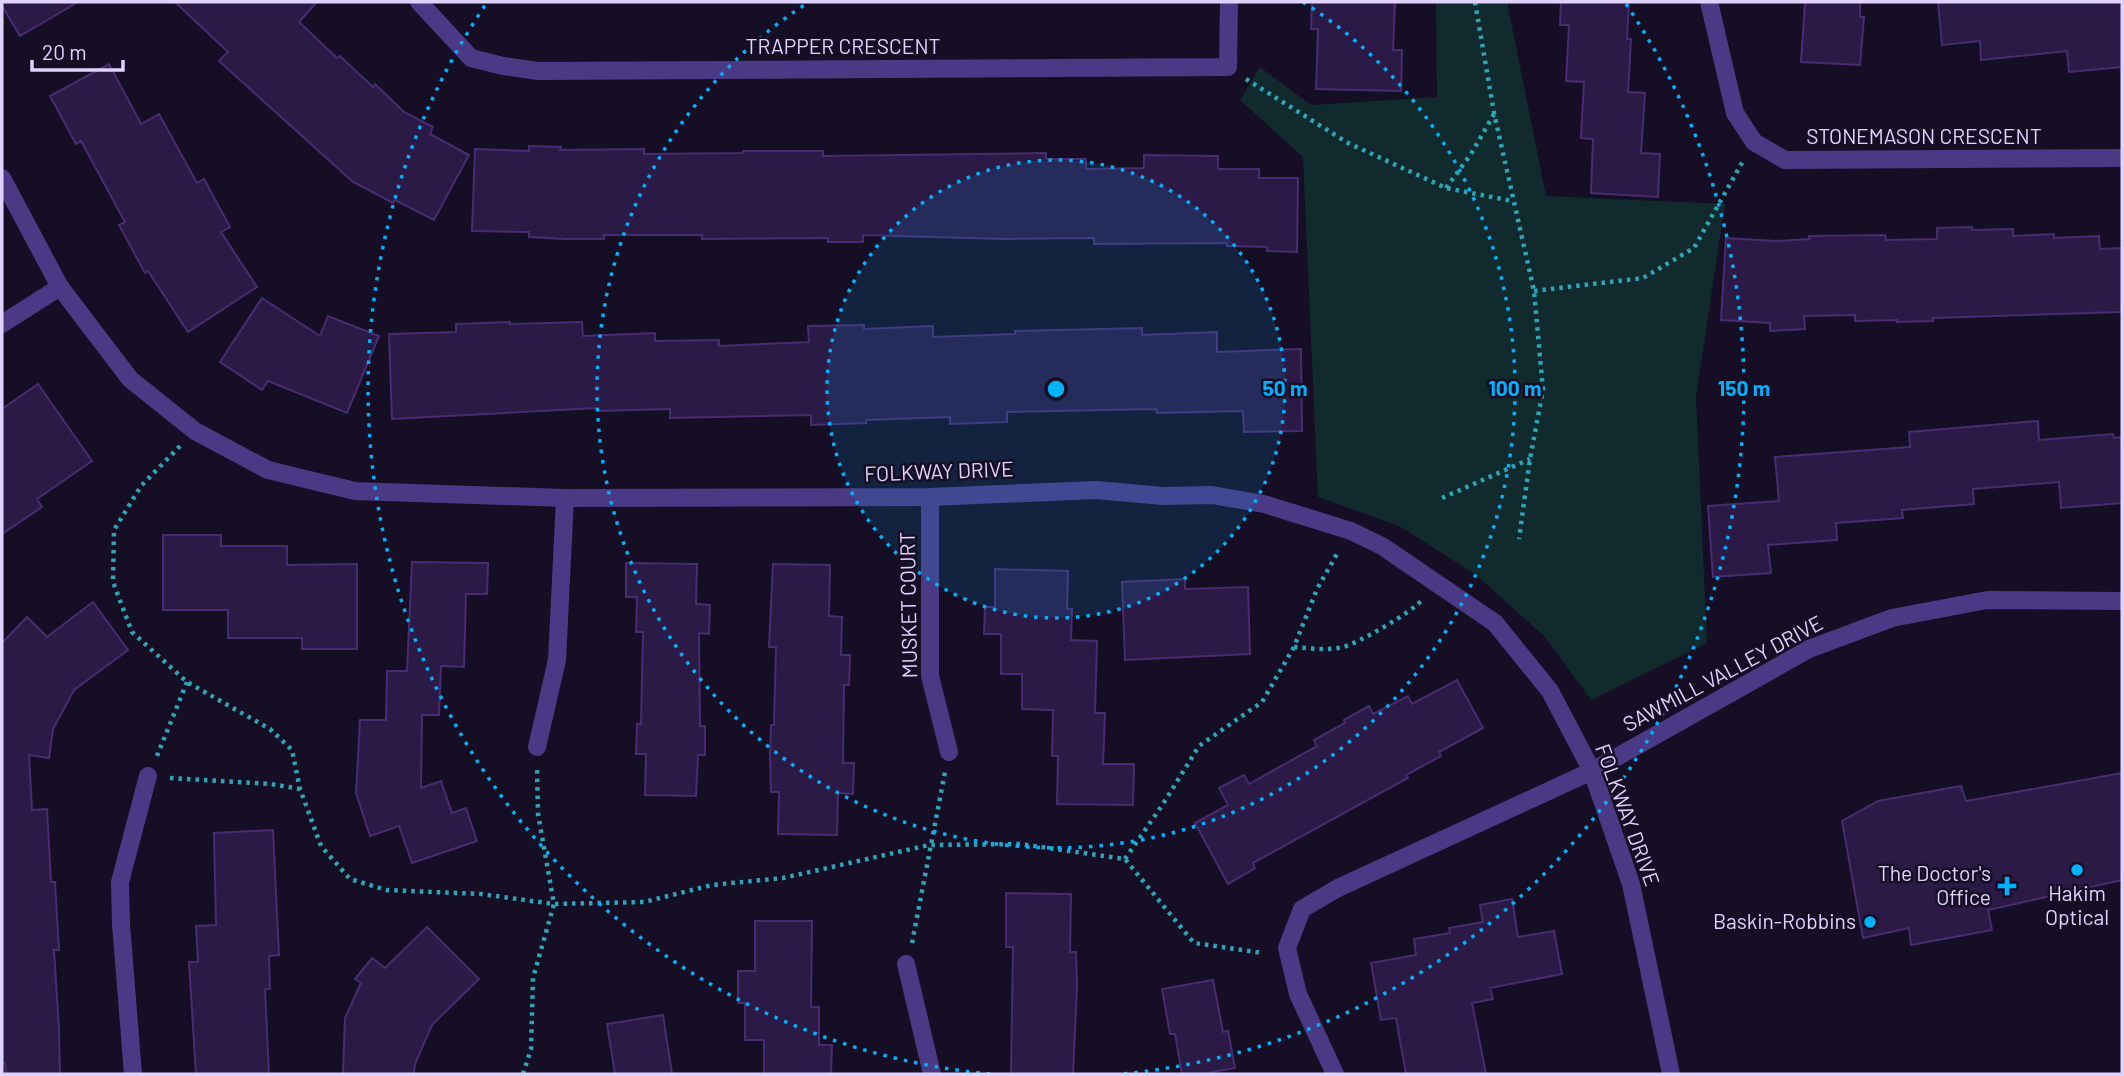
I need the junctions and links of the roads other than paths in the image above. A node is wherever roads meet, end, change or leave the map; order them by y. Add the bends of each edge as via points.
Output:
1 (419, 2) edge
2 (1229, 2) edge
3 (1709, 2) edge
4 (2122, 158) edge
5 (2, 178) edge
6 (60, 287) junction
7 (2, 324) edge
8 (930, 497) junction
9 (565, 498) junction
10 (2122, 601) edge
11 (537, 747) road end
12 (949, 752) road end
13 (1592, 771) junction
14 (148, 776) road end
15 (907, 968) road end
16 (133, 1074) edge
17 (932, 1074) edge
18 (1335, 1074) edge
19 (1671, 1074) edge

1 - 2 street, TRAPPER CRESCENT via 471,58 538,71 1228,67
3 - 4 street, STONEMASON CRESCENT via 1735,113 1754,142 1785,160
5 - 6 street, FOLKWAY DRIVE
6 - 7 street
6 - 9 street, FOLKWAY DRIVE via 130,379 195,431 268,470 355,491
8 - 9 street, FOLKWAY DRIVE
8 - 12 street, MUSKET COURT via 930,676
8 - 13 street, FOLKWAY DRIVE via 1096,489 1163,496 1212,495 1264,504 1351,531 1382,546 1495,623 1550,691
9 - 11 street via 558,660
10 - 13 street, SAWMILL VALLEY DRIVE via 1987,600 1892,618 1809,649
13 - 18 street, SAWMILL VALLEY DRIVE via 1302,909 1287,948 1298,993
13 - 19 street, FOLKWAY DRIVE via 1631,884
14 - 16 street via 120,882
15 - 17 street

